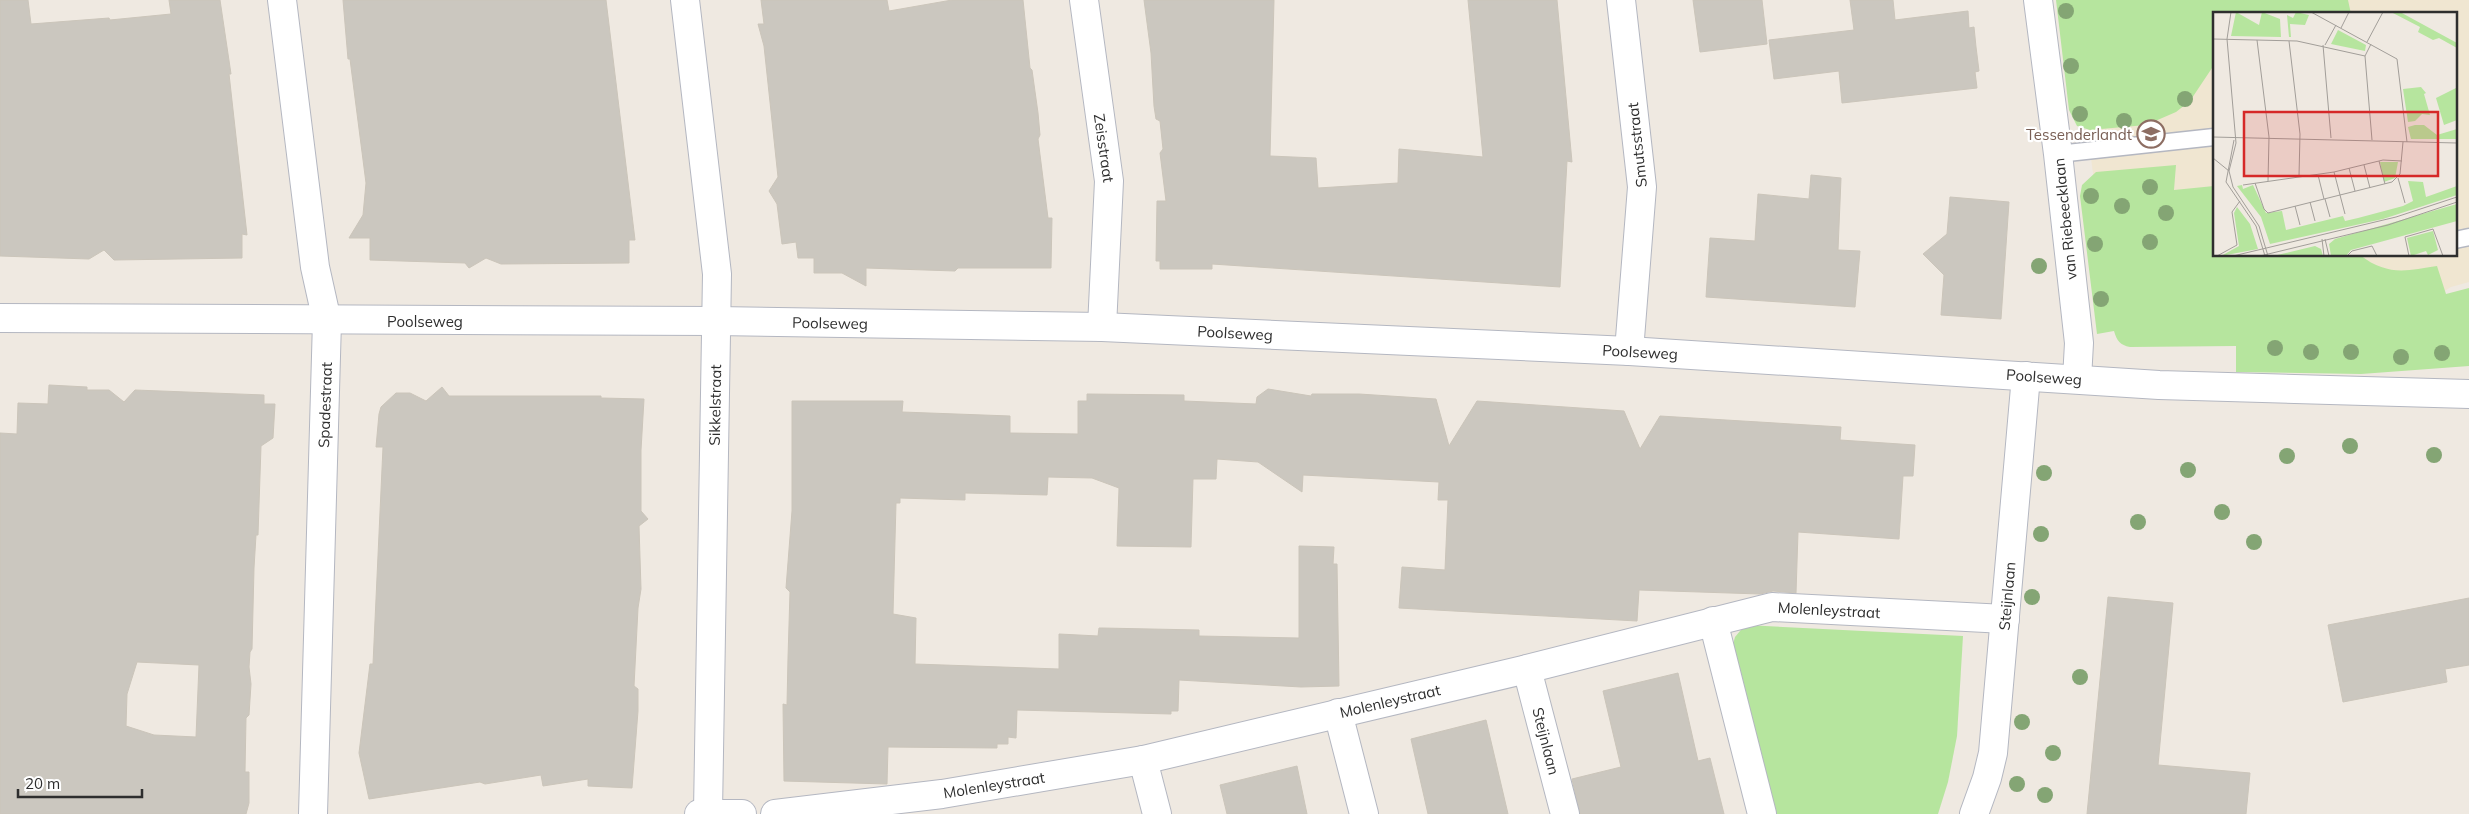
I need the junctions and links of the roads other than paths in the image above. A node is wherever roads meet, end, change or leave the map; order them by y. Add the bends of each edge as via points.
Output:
1 (282, 0) edge
2 (685, 0) edge
3 (1084, 0) edge
4 (1621, 0) edge
5 (2038, 0) edge
6 (2213, 137) edge
7 (2058, 154) junction
8 (2469, 237) edge
9 (2456, 240) edge
10 (0, 318) edge
11 (327, 321) junction
12 (716, 321) junction
13 (1102, 327) junction
14 (1629, 351) junction
15 (2026, 376) junction
16 (2077, 379) junction
17 (2469, 394) edge
18 (2005, 618) junction
19 (1713, 621) junction
20 (1527, 669) junction
21 (1338, 714) junction
22 (1143, 760) junction
23 (945, 804) edge
24 (704, 813) edge
25 (313, 814) edge
26 (742, 814) edge
27 (775, 814) edge
28 (1157, 814) edge
29 (1364, 814) edge
30 (1565, 814) edge
31 (1762, 814) edge
32 (1974, 814) edge

1 - 11 street, Spadestraat via 315,267
2 - 12 street, Sikkelstraat via 717,274
3 - 13 street, Zeisstraat via 1110,181
4 - 14 street, Smutsstraat via 1642,187
5 - 7 street, van Riebeecklaan
6 - 7 lane
7 - 16 street, van Riebeecklaan via 2079,343
8 - 9 lane
10 - 11 street, Poolseweg
11 - 12 street, Poolseweg
11 - 25 street, Spadestraat
12 - 13 street, Poolseweg
12 - 24 street, Sikkelstraat
13 - 14 street, Poolseweg
14 - 15 street, Poolseweg
15 - 16 street, Poolseweg
15 - 18 street, Steijnlaan
16 - 17 street, Poolseweg via 2159,385
18 - 19 street, Molenleystraat via 1772,607
18 - 32 street, Steijnlaan via 1993,753
19 - 20 street, Molenleystraat
19 - 31 street
20 - 21 street, Molenleystraat
20 - 30 street, Steijnlaan
21 - 22 street, Molenleystraat
21 - 29 street
22 - 23 street, Molenleystraat
22 - 28 street
23 - 27 street, Molenleystraat
24 - 26 street

